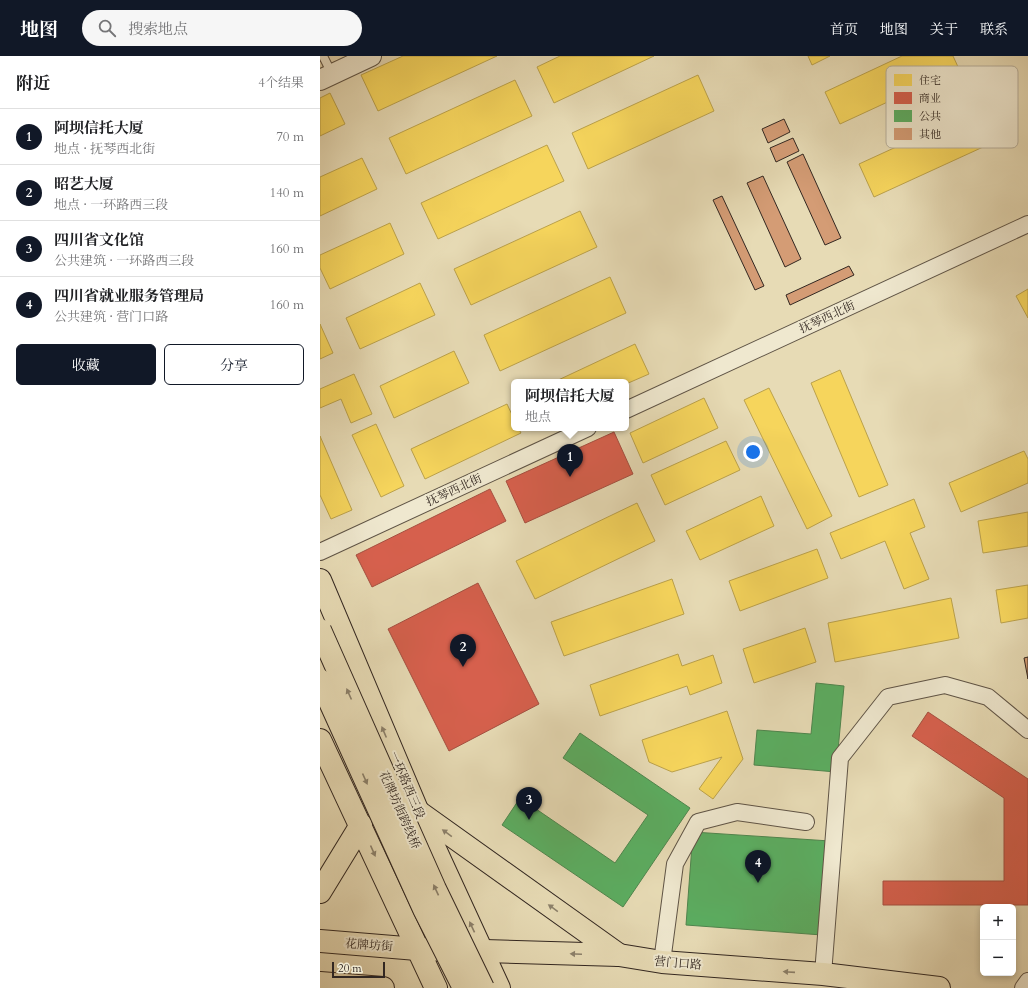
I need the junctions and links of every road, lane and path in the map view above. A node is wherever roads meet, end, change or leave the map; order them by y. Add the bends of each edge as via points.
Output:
1 (324, 56) edge
2 (371, 56) edge
3 (326, 77) edge
4 (1028, 224) edge
5 (629, 409) edge
6 (582, 431) edge
7 (320, 552) edge
8 (320, 580) edge
9 (320, 630) edge
10 (320, 680) edge
11 (1028, 730) edge
12 (320, 740) edge
13 (418, 812) junction
14 (806, 822) dead end
15 (361, 825) junction
16 (320, 892) edge
17 (320, 941) edge
18 (418, 949) junction
19 (483, 951) junction
20 (619, 955) junction
21 (662, 962) junction
22 (823, 974) junction
23 (1028, 981) edge
24 (320, 983) edge
25 (383, 988) edge
26 (436, 988) edge
27 (464, 988) edge
28 (483, 988) edge
29 (499, 988) edge
30 (939, 988) edge
31 (1023, 988) edge

1 - 3 lane
2 - 3 street
4 - 5 street, 抚琴西北街
6 - 7 street, 抚琴西北街
13 -> 8 main road, 一环路西三段
28 -> 9 main road, 花牌坊街跨线桥, bridge via 435,889
10 -> 27 main road, 花牌坊街跨线桥, bridge via 424,909
11 - 22 street via 988,697 945,685 888,697 840,758
12 - 15 main road
19 -> 13 main road, 一环路西三段
20 -> 13 main road
14 - 21 street via 737,812 698,822 674,864
15 - 16 main road
15 -> 18 main road
17 - 18 main road, 花牌坊街
18 - 19 main road, 营门口路
18 - 26 main road
20 -> 19 main road, 营门口路
19 - 29 main road, 一环路西三段
20 - 21 main road, 营门口路
22 -> 21 main road, 营门口路
22 - 30 main road, 营门口路
23 - 31 street
24 - 25 main road

